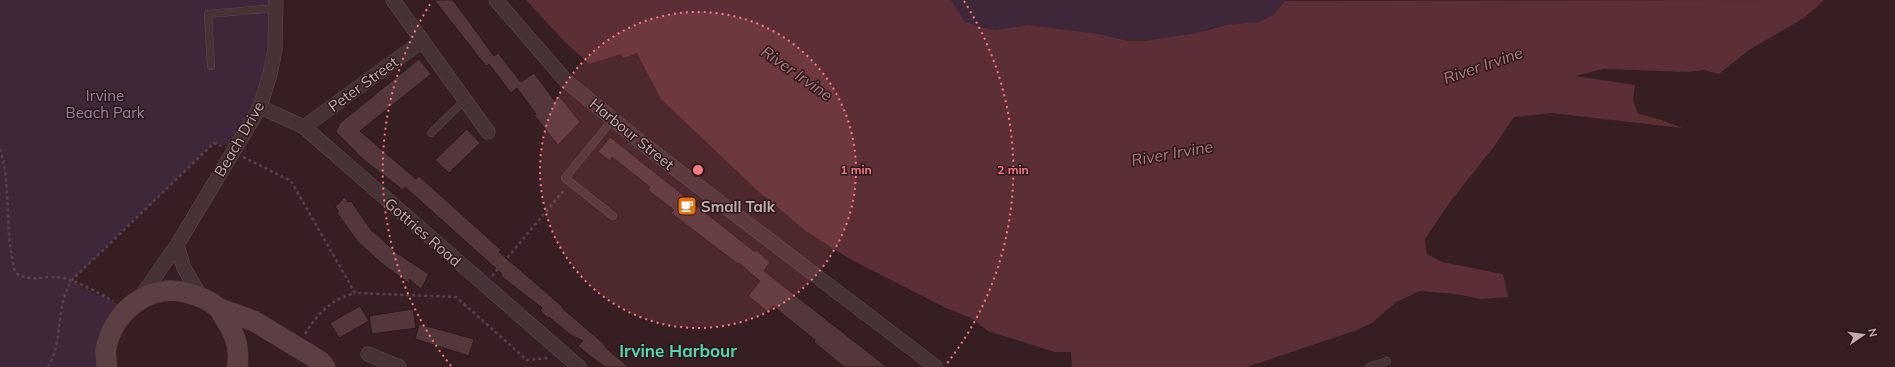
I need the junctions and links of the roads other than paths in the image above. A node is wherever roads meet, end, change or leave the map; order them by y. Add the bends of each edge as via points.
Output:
1 (393, 0) edge
2 (496, 0) edge
3 (277, 4) edge
4 (422, 41) junction
5 (211, 66) dead end
6 (466, 99) junction
7 (260, 107) junction
8 (613, 119) junction
9 (304, 127) junction
10 (488, 132) dead end
11 (431, 133) dead end
12 (613, 216) dead end
13 (177, 245) junction
14 (201, 297) junction
15 (133, 303) junction
16 (218, 308) junction
17 (368, 354) dead end
18 (106, 361) edge
19 (1387, 361) dead end
20 (237, 367) edge
21 (325, 367) edge
22 (399, 367) edge
23 (579, 367) edge
24 (936, 367) edge
25 (1369, 367) edge

1 - 4 street
2 - 8 street, Harbour Street via 566,81
3 - 5 lane via 208,14
3 - 7 street, Beach Drive via 275,50
4 - 6 street
4 - 9 street, Peter Street
6 - 10 street
6 - 11 lane
7 - 9 street, Gottries Road
7 - 13 street, Beach Drive
8 - 12 lane via 565,178
8 - 24 street, Harbour Street
9 - 23 street, Gottries Road
13 - 14 street via 184,268
13 - 15 street, Beach Drive
14 - 15 street via 180,290 159,291
14 - 16 street
15 - 18 street via 111,330
16 - 20 street via 235,335
16 - 21 street via 254,321 320,361
17 - 22 street
19 - 25 lane

